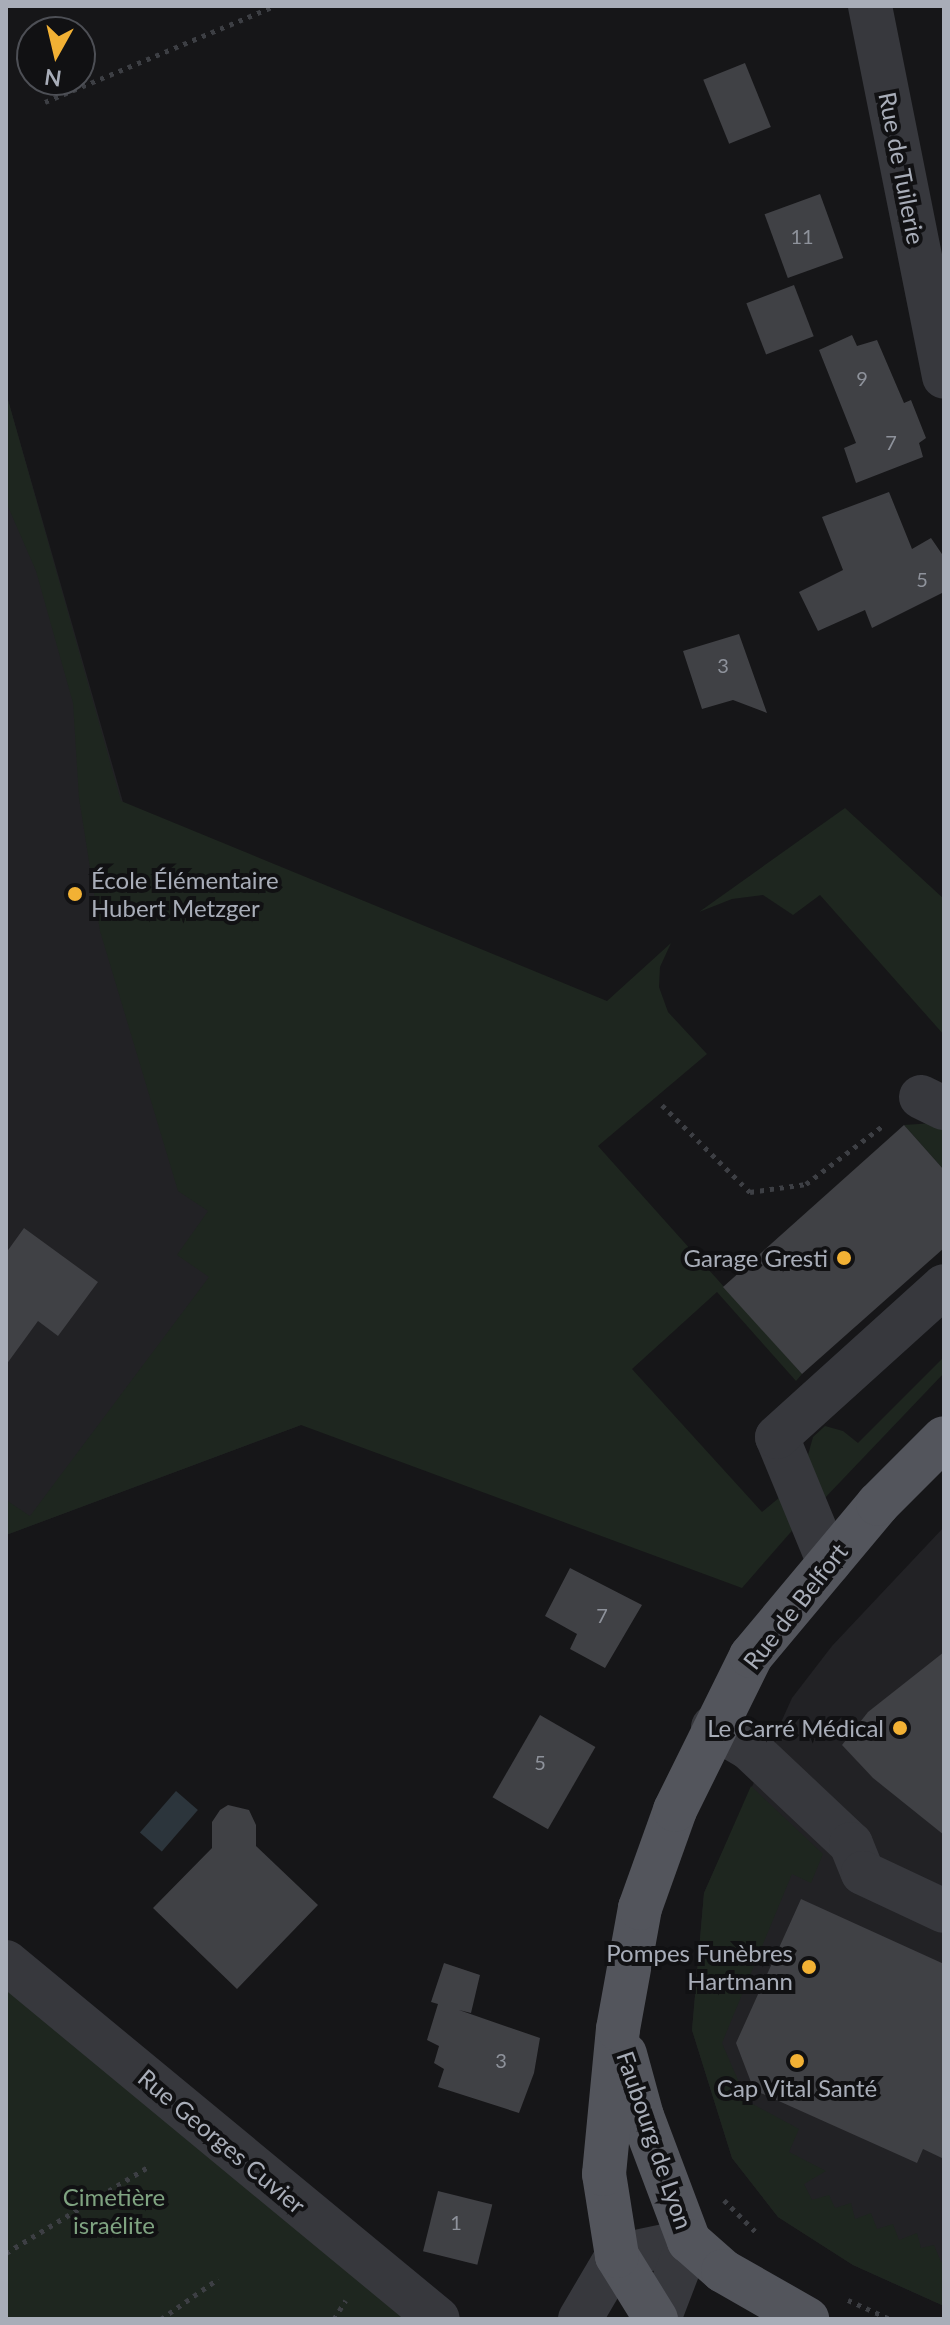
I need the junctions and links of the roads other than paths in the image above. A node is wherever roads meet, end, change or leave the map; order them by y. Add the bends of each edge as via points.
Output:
1 (870, 6) edge
2 (944, 377) edge
3 (944, 1286) edge
4 (944, 1438) edge
5 (829, 1563) junction
6 (713, 1727) junction
7 (944, 1911) edge
8 (6, 1962) edge
9 (618, 2029) junction
10 (689, 2241) junction
11 (617, 2256) junction
12 (438, 2319) edge
13 (580, 2319) edge
14 (658, 2319) edge
15 (807, 2319) edge

1 - 2 street, Rue de Tuilerie
3 - 5 street via 777,1437
4 - 5 main road, Rue de Belfort
5 - 6 main road, Rue de Belfort via 751,1656
6 - 7 street via 749,1748 851,1844 863,1873
6 - 9 main road, Rue de Belfort via 675,1810 640,1908
8 - 12 street, Rue Georges Cuvier
9 - 10 main road, Faubourg de Lyon via 642,2116
9 - 11 main road, Faubourg de Lyon via 604,2174
10 - 11 street, Faubourg de Lyon
10 - 14 street, Faubourg de Lyon
10 - 15 main road via 723,2271
11 - 13 street
11 - 14 main road

